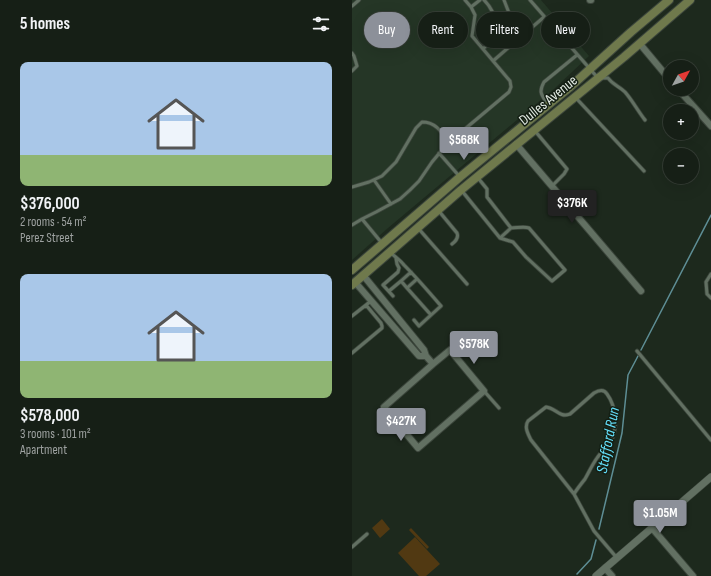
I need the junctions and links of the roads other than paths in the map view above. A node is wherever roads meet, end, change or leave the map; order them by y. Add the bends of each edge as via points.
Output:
1 (359, 0) edge
2 (465, 0) edge
3 (480, 0) edge
4 (484, 0) edge
5 (504, 0) edge
6 (530, 0) edge
7 (669, 0) edge
8 (690, 0) edge
9 (352, 6) edge
10 (471, 7) junction
11 (509, 12) edge
12 (541, 13) edge
13 (541, 20) edge
14 (533, 27) edge
15 (640, 44) junction
16 (509, 48) edge
17 (572, 48) edge
18 (483, 49) junction
19 (352, 53) edge
20 (578, 55) junction
21 (493, 61) junction
22 (352, 70) edge
23 (590, 70) junction
24 (663, 72) edge
25 (598, 78) junction
26 (575, 96) junction
27 (684, 96) edge
28 (548, 104) junction
29 (645, 120) dead end
30 (711, 126) edge
31 (534, 130) junction
32 (447, 144) junction
33 (516, 144) junction
34 (439, 153) junction
35 (644, 171) dead end
36 (477, 176) junction
37 (460, 177) junction
38 (374, 180) junction
39 (552, 186) junction
40 (352, 187) edge
41 (461, 190) junction
42 (391, 204) junction
43 (438, 210) junction
44 (362, 219) junction
45 (352, 225) edge
46 (418, 228) junction
47 (511, 228) junction
48 (500, 238) junction
49 (383, 244) junction
50 (452, 244) dead end
51 (393, 255) junction
52 (352, 270) edge
53 (411, 272) junction
54 (711, 274) edge
55 (363, 275) junction
56 (417, 279) junction
57 (401, 281) junction
58 (354, 283) edge
59 (467, 284) dead end
60 (423, 286) junction
61 (407, 288) junction
62 (641, 291) dead end
63 (389, 292) junction
64 (416, 292) junction
65 (428, 292) junction
66 (424, 295) dead end
67 (393, 296) dead end
68 (433, 298) junction
69 (711, 298) edge
70 (430, 301) dead end
71 (368, 303) junction
72 (431, 315) junction
73 (352, 316) edge
74 (414, 320) dead end
75 (465, 337) dead end
76 (450, 350) junction
77 (637, 351) dead end
78 (352, 353) edge
79 (426, 356) junction
80 (433, 364) junction
81 (484, 391) junction
82 (499, 408) dead end
83 (711, 440) edge
84 (711, 478) edge
85 (574, 494) junction
86 (652, 528) junction
87 (367, 534) dead end
88 (352, 547) edge
89 (617, 558) junction
90 (605, 568) junction
91 (596, 576) edge
92 (612, 576) edge
93 (693, 576) edge

1 - 9 lane
2 - 10 lane
3 - 10 lane
4 - 18 lane via 491,9 495,30
5 - 11 lane
6 - 12 lane
7 - 23 main road, Dulles Avenue
8 - 15 main road, Dulles Avenue
10 - 18 lane via 475,15 472,36
13 - 14 lane
15 - 24 street
15 - 25 main road, Dulles Avenue
16 - 21 lane
17 - 20 lane
18 - 21 lane
19 - 22 lane via 357,66
20 - 23 lane
20 - 28 lane via 544,82 541,93
21 - 32 lane via 510,81 509,92
23 - 25 lane
23 - 28 main road, Dulles Avenue
25 - 26 main road, Dulles Avenue
25 - 29 lane via 608,78 620,87
26 - 31 main road, Dulles Avenue
26 - 35 lane
27 - 30 street
28 - 33 main road via 544,114 520,134
28 - 37 main road, Dulles Avenue
31 - 33 main road, Dulles Avenue
31 - 39 lane via 567,169
32 - 34 lane
32 - 38 lane via 442,132 428,122 422,122 396,162
33 - 36 main road, Dulles Avenue
33 - 39 street
34 - 37 lane
34 - 42 lane via 419,181
36 - 41 main road, Dulles Avenue
36 - 47 lane via 487,189 487,197
37 - 49 main road, Dulles Avenue
38 - 40 lane
38 - 42 lane
39 - 62 street
41 - 43 main road, Dulles Avenue
41 - 48 lane
42 - 44 lane
43 - 46 main road, Dulles Avenue
43 - 50 lane via 457,233 457,239
44 - 45 lane
44 - 49 lane
46 - 51 main road, Dulles Avenue
46 - 59 lane
47 - 48 lane
47 - 48 lane via 529,228 565,270 552,281 513,242
49 - 52 main road, Dulles Avenue
51 - 53 lane
51 - 55 main road, Dulles Avenue
51 - 63 lane via 399,268 398,272 383,285
53 - 56 lane
53 - 57 lane
54 - 69 lane via 706,282 707,294
55 - 58 main road, Dulles Avenue
55 - 79 street via 424,350
56 - 60 lane
56 - 61 lane
57 - 61 lane
57 - 63 lane
58 - 71 street
60 - 64 lane
60 - 65 lane
61 - 64 lane
63 - 67 lane
64 - 72 lane
65 - 66 lane
65 - 68 lane
68 - 70 lane
68 - 72 lane via 441,306
71 - 73 lane
71 - 78 lane via 382,328
71 - 79 street via 419,356
72 - 74 lane via 419,326
75 - 76 lane
76 - 80 street
76 - 81 street
77 - 83 lane
79 - 80 street
80 - 81 street via 384,407 418,448
81 - 82 lane
84 - 86 street
85 - 85 lane via 611,440 615,430 612,404 608,394 602,390 594,392 566,416 546,407 526,423 531,440
85 - 89 lane via 594,530
86 - 89 street
86 - 93 street
87 - 88 lane
89 - 90 street
90 - 91 street
90 - 92 street

